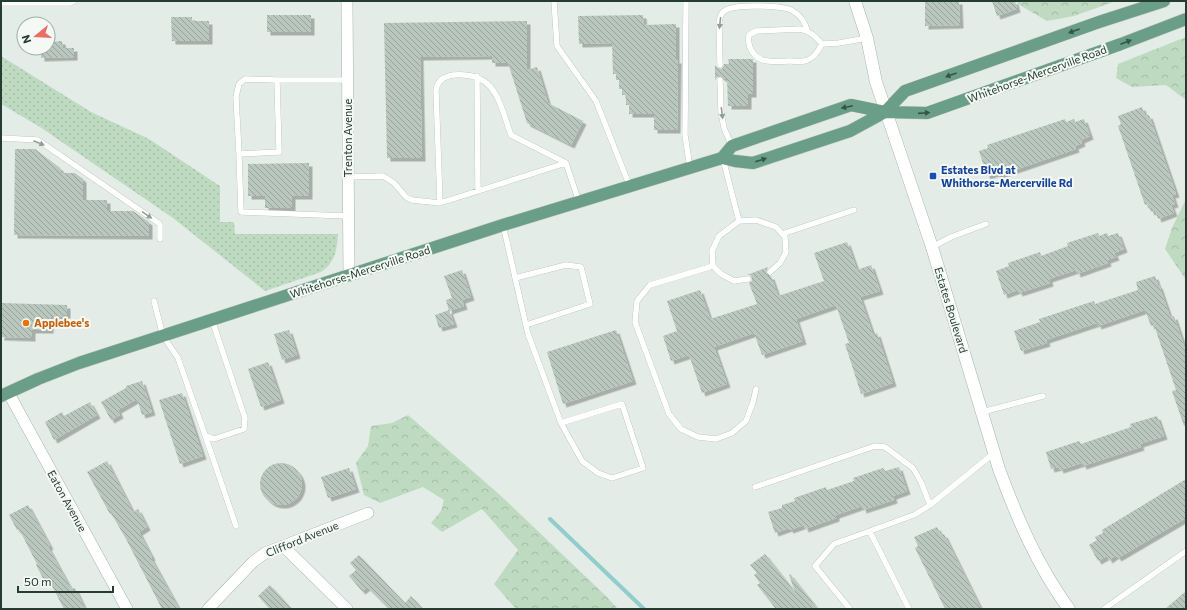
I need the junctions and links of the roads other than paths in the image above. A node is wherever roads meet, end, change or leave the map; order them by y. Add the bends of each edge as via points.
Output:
1 (74, 1) edge
2 (347, 1) edge
3 (554, 1) edge
4 (686, 1) edge
5 (855, 1) edge
6 (1164, 1) edge
7 (1, 3) edge
8 (1186, 19) edge
9 (807, 30) junction
10 (866, 38) junction
11 (822, 44) junction
12 (720, 65) dead end
13 (477, 76) junction
14 (277, 80) junction
15 (348, 80) junction
16 (720, 80) dead end
17 (885, 112) junction
18 (1, 138) edge
19 (732, 146) junction
20 (239, 154) junction
21 (722, 158) junction
22 (566, 163) junction
23 (690, 169) junction
24 (348, 177) junction
25 (630, 187) junction
26 (478, 191) junction
27 (579, 202) junction
28 (440, 203) junction
29 (854, 210) dead end
30 (348, 216) junction
31 (739, 221) junction
32 (986, 224) dead end
33 (503, 225) junction
34 (782, 234) junction
35 (160, 239) dead end
36 (932, 248) junction
37 (713, 266) junction
38 (770, 272) dead end
39 (349, 276) junction
40 (515, 278) junction
41 (748, 279) dead end
42 (154, 301) dead end
43 (212, 320) junction
44 (526, 325) junction
45 (163, 336) junction
46 (756, 389) dead end
47 (5, 394) edge
48 (1044, 396) dead end
49 (981, 412) junction
50 (561, 423) junction
51 (205, 435) junction
52 (994, 453) junction
53 (755, 487) dead end
54 (930, 505) junction
55 (368, 514) dead end
56 (236, 526) dead end
57 (870, 532) junction
58 (282, 546) junction
59 (1186, 550) edge
60 (127, 609) edge
61 (208, 609) edge
62 (347, 609) edge
63 (850, 609) edge
64 (909, 609) edge
65 (1069, 609) edge
66 (1104, 609) edge

1 - 7 lane
2 - 15 street, Trenton Avenue
3 - 25 lane via 557,46 596,101
4 - 23 lane via 685,135
5 - 10 street, Estates Boulevard
6 -> 17 main road, Whitehorse-Mercerville Road via 905,91
17 -> 8 main road, Whitehorse-Mercerville Road via 927,113
9 - 11 lane
9 - 11 lane via 756,31 749,35 748,42 754,54 767,62 806,61 812,58
9 -> 12 lane via 800,16 792,10 776,6 738,6 726,10 720,16 719,22
10 - 11 lane
10 - 17 street, Estates Boulevard
13 - 22 lane via 496,93 511,135
13 - 26 lane
13 - 28 lane via 464,74 442,78 438,82 436,90
14 - 15 lane
14 - 20 lane via 245,79 238,84 236,97
14 - 20 lane via 279,152
15 - 24 street, Trenton Avenue
16 -> 19 lane via 721,112 724,128
17 -> 19 main road, Whitehorse-Mercerville Road via 851,105
21 -> 17 main road, Whitehorse-Mercerville Road via 753,163 850,132
17 - 36 street, Estates Boulevard
18 -> 35 lane via 38,140 160,224
19 - 21 main road
20 - 30 lane via 241,212
21 - 23 main road, Whitehorse-Mercerville Road
21 - 31 lane
22 - 26 lane
22 - 27 lane
23 - 25 main road, Whitehorse-Mercerville Road
24 - 28 lane via 383,176 412,200
24 - 30 street, Trenton Avenue
25 - 27 main road, Whitehorse-Mercerville Road
26 - 28 lane
27 - 33 main road, Whitehorse-Mercerville Road
29 - 34 lane
30 - 39 street, Trenton Avenue
31 - 34 lane via 756,220 776,227
31 - 37 lane via 719,236 712,251
32 - 36 lane via 950,237
33 - 39 main road, Whitehorse-Mercerville Road
33 - 40 lane
34 - 38 lane via 785,236 786,252 780,263
36 - 49 street, Estates Boulevard
37 - 41 lane via 721,274 734,280
37 - 46 lane via 650,285 637,301 635,322 669,414 681,429 698,437 716,439 732,433 746,421
39 - 43 main road, Whitehorse-Mercerville Road
40 - 44 lane
40 - 44 lane via 566,265 581,267 590,304
42 - 45 lane
43 - 45 main road, Whitehorse-Mercerville Road
43 - 51 lane via 245,418 244,429 214,439
44 - 50 lane
45 - 47 main road, Whitehorse-Mercerville Road via 79,363
45 - 51 lane via 178,358
47 - 60 street, Eaton Avenue
48 - 49 lane
49 - 52 street, Estates Boulevard
50 - 50 lane via 582,461 598,473 612,478 643,468 622,404
51 - 56 lane
52 - 54 lane
52 - 65 street, Estates Boulevard via 1011,502 1027,537
53 - 54 lane via 875,446 884,447 913,468
54 - 57 lane via 914,515
55 - 58 street, Clifford Avenue
57 - 63 lane via 834,544 815,566
57 - 64 lane
58 - 61 street, Clifford Avenue via 265,553 253,562
58 - 62 street
59 - 66 lane

